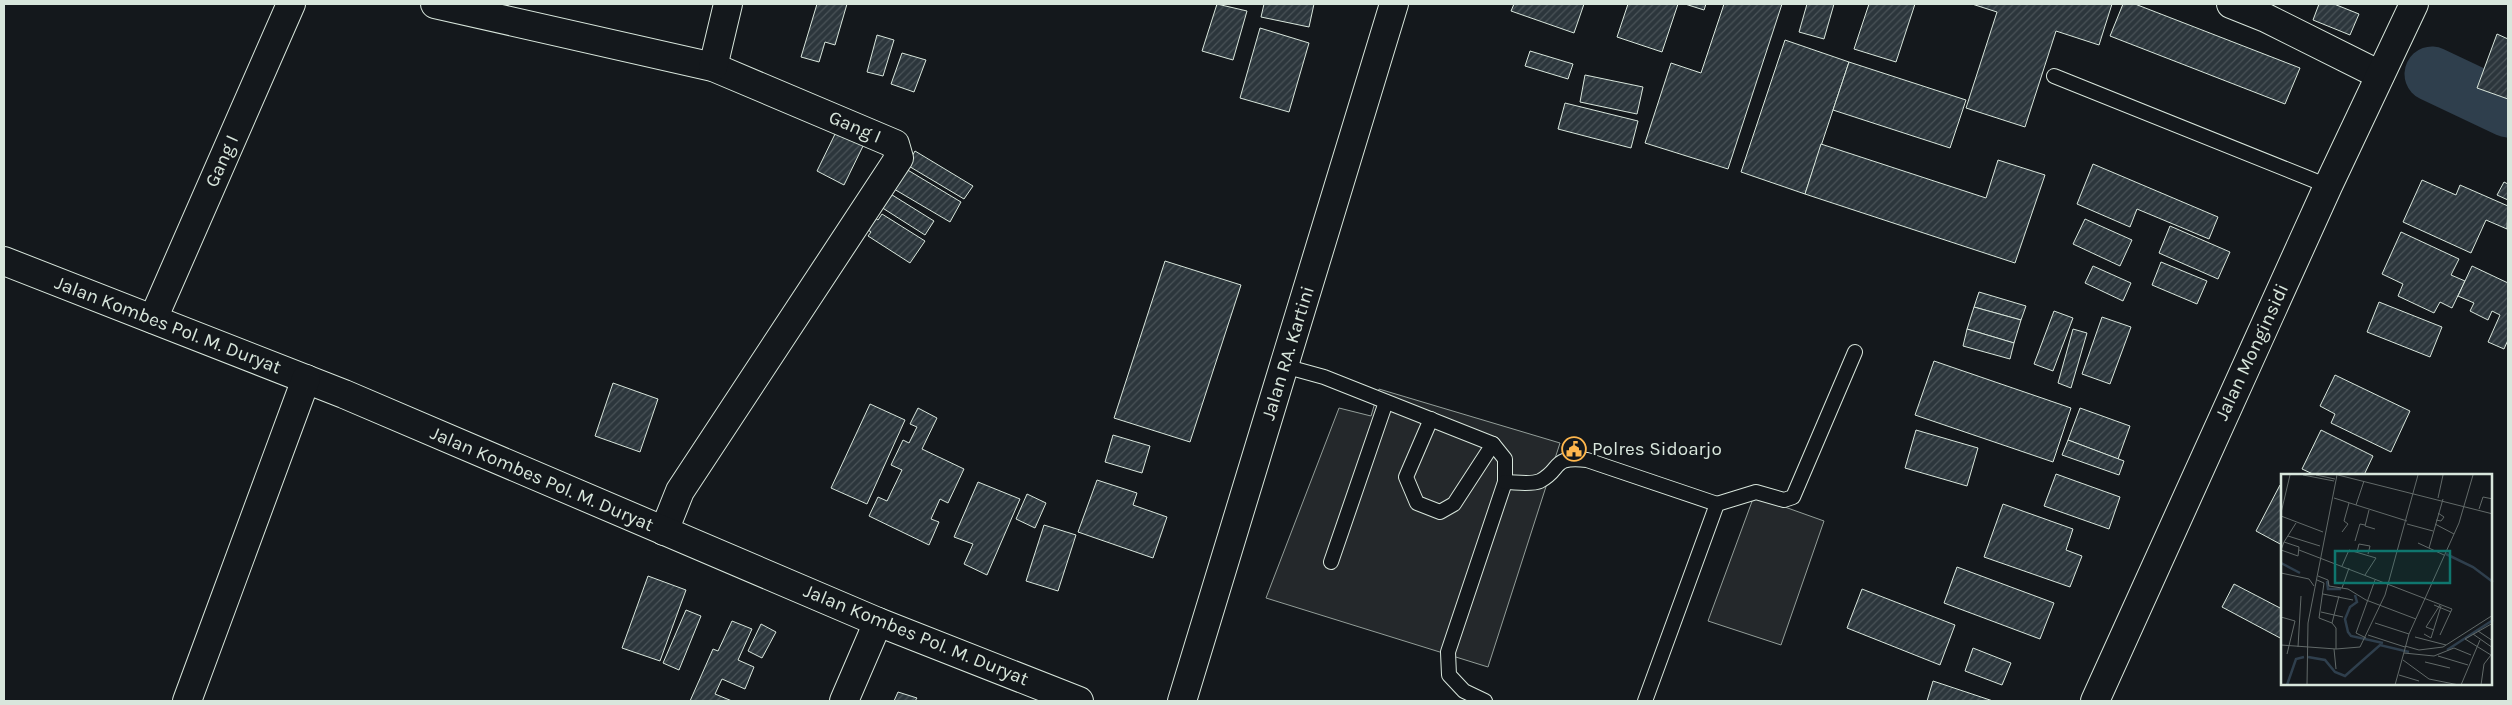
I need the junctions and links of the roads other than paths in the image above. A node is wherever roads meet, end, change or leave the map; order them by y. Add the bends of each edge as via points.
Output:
1 (291, 4) edge
2 (435, 4) edge
3 (728, 4) edge
4 (1394, 4) edge
5 (2231, 4) edge
6 (2414, 4) edge
7 (474, 9) edge
8 (714, 66) junction
9 (2380, 75) junction
10 (2054, 76) dead end
11 (2328, 186) junction
12 (4, 261) edge
13 (153, 318) junction
14 (1855, 352) dead end
15 (1284, 366) junction
16 (306, 379) junction
17 (1386, 402) junction
18 (1431, 419) junction
19 (1493, 444) junction
20 (1505, 482) junction
21 (1717, 504) junction
22 (664, 531) junction
23 (1331, 562) dead end
24 (878, 622) junction
25 (187, 701) edge
26 (844, 701) edge
27 (1079, 701) edge
28 (1182, 701) edge
29 (1485, 701) edge
30 (1645, 701) edge
31 (2095, 701) edge

1 - 13 street, Gang I
2 - 7 street, Gang I
3 - 8 street
4 - 15 street, Jalan RA. Kartini
5 - 9 street
6 - 9 street, Jalan Monginsidi
7 - 8 street, Gang I
8 - 22 street, Gang I via 895,144 899,158 680,491
9 - 11 street, Jalan Monginsidi
10 - 11 lane
11 - 31 street, Jalan Monginsidi
12 - 13 street, Jalan Kombes Pol. M. Duryat
13 - 16 street, Jalan Kombes Pol. M. Duryat
14 - 21 lane via 1793,497 1784,500 1756,492
15 - 17 lane via 1324,377
15 - 28 street, Jalan RA. Kartini
16 - 22 street, Jalan Kombes Pol. M. Duryat
16 - 25 street
17 - 18 lane
17 - 23 lane
18 - 19 lane
18 - 19 lane via 1406,478 1418,502 1440,512 1454,504
19 - 20 lane via 1505,458
20 - 21 lane via 1535,483 1570,458 1587,460
20 - 29 lane via 1448,652 1449,675 1464,691
21 - 30 lane
22 - 24 street, Jalan Kombes Pol. M. Duryat
24 - 26 street
24 - 27 street, Jalan Kombes Pol. M. Duryat

